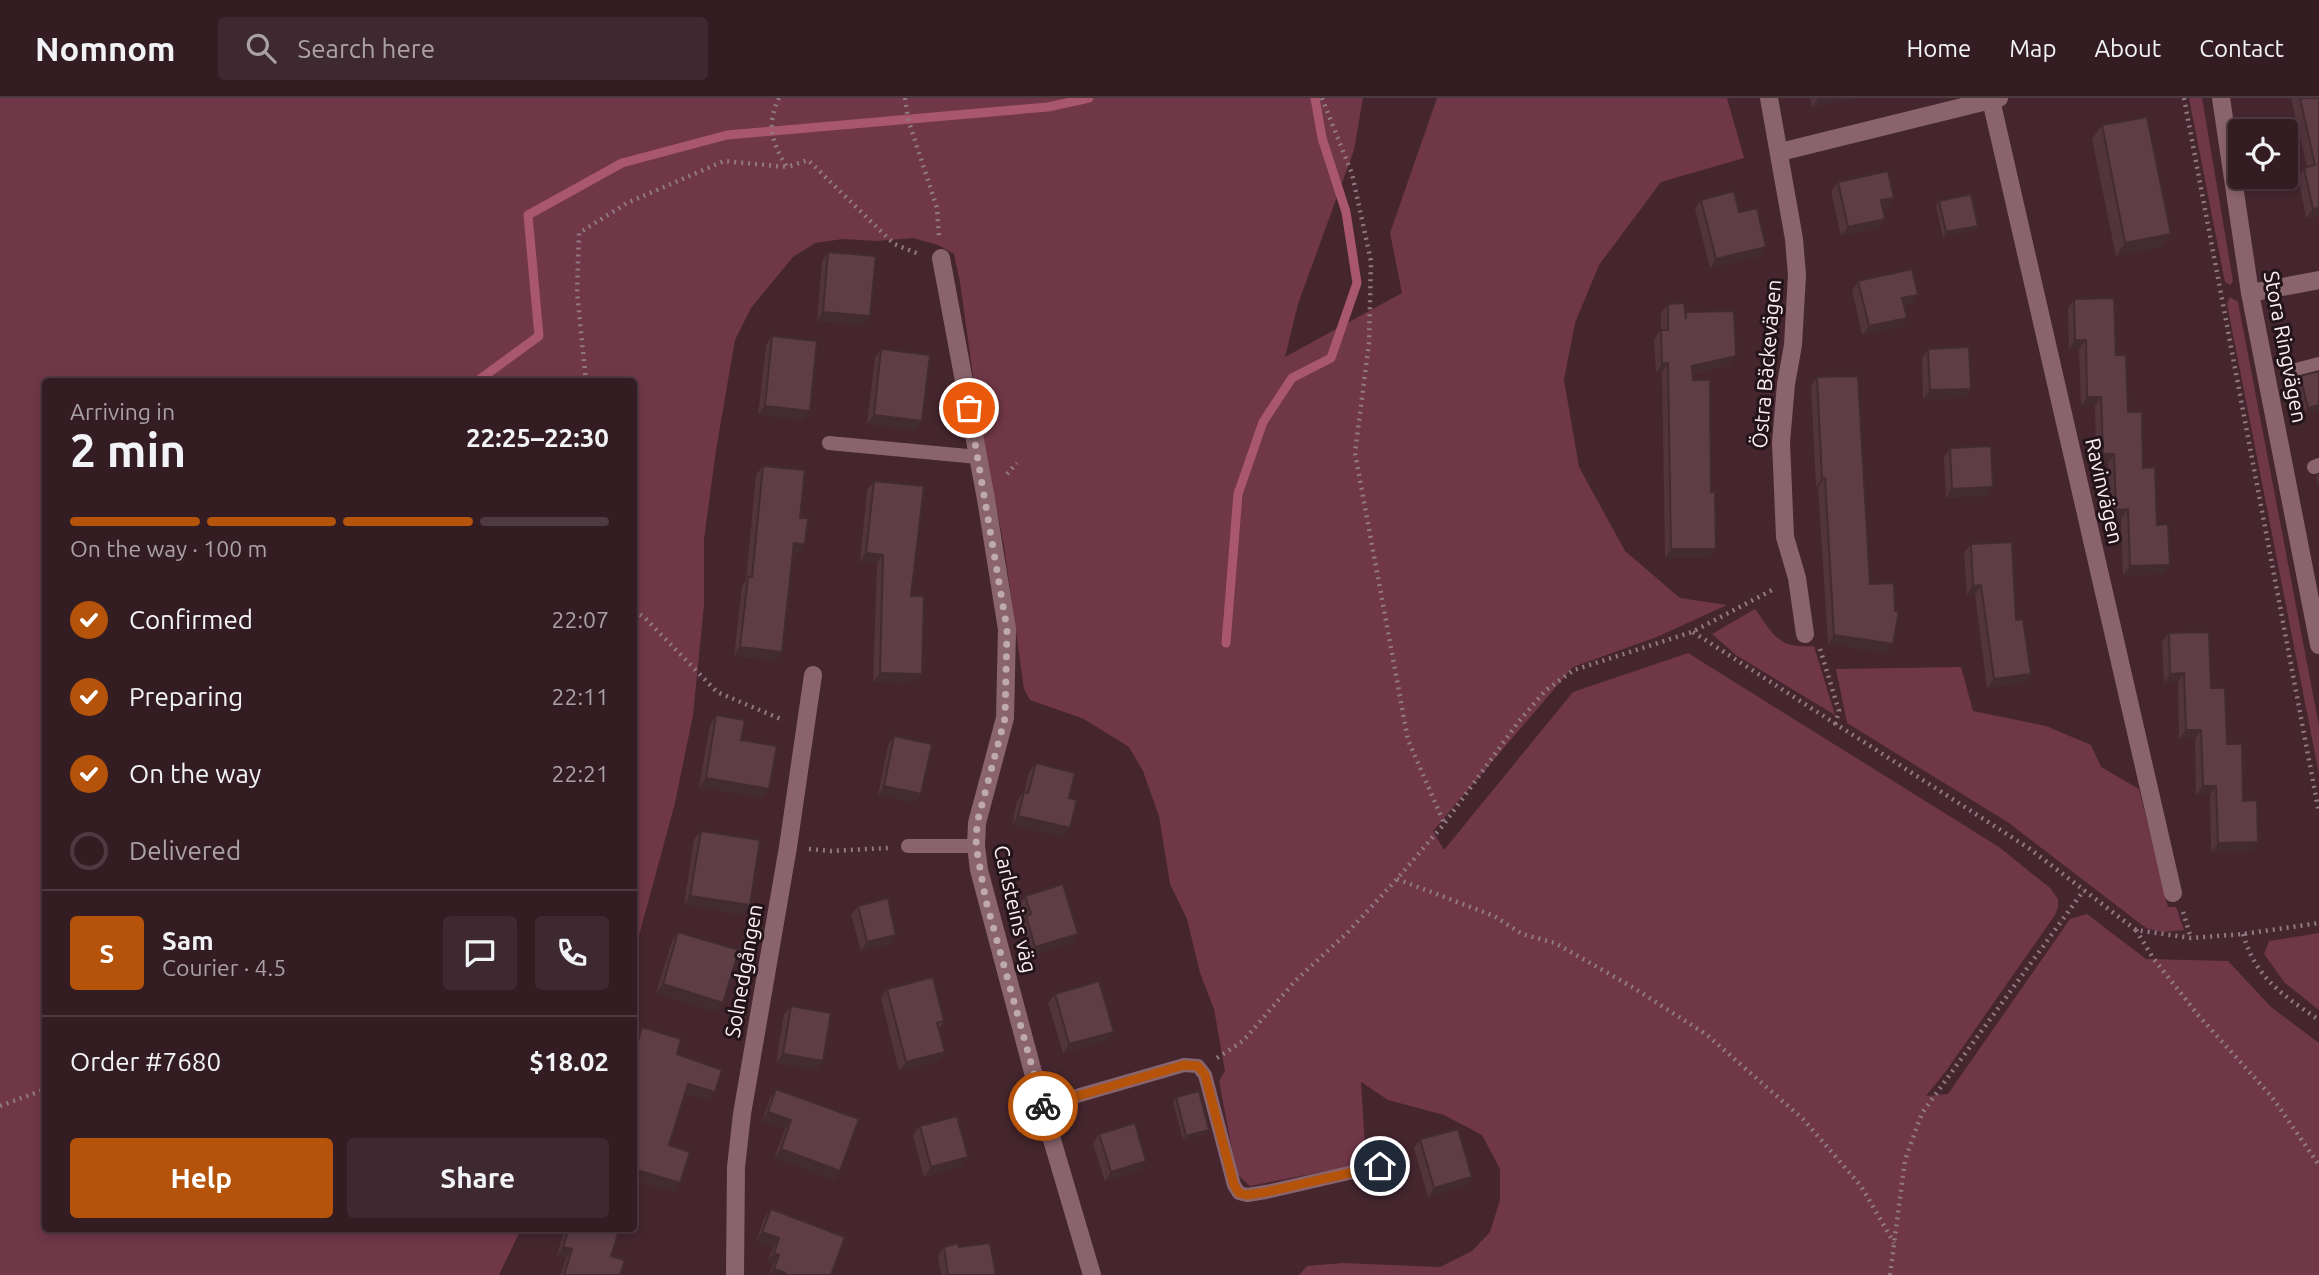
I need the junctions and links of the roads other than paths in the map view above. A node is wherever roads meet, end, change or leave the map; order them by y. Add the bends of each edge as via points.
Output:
1 (1769, 98) edge
2 (2221, 98) edge
3 (1995, 99) edge
4 (1780, 152) junction
5 (941, 258) road end
6 (2319, 280) edge
7 (2250, 293) junction
8 (2319, 364) edge
9 (2296, 370) dead end
10 (829, 443) dead end
11 (978, 457) junction
12 (1805, 634) road end
13 (2319, 645) edge
14 (813, 675) dead end
15 (908, 846) dead end
16 (976, 846) junction
17 (2173, 892) dead end
18 (1042, 1106) junction
19 (1380, 1166) dead end
20 (735, 1275) edge
21 (1092, 1275) edge

1 - 4 street, Östra Bäckevägen
2 - 7 street, Stora Ringvägen
3 - 4 street
3 - 17 street, Ravinvägen
4 - 12 street, Östra Bäckevägen via 1797,275 1781,442 1785,537
5 - 11 street, Carlsteins väg
6 - 7 street
7 - 13 street, Stora Ringvägen
8 - 9 lane
10 - 11 lane
11 - 16 street, Carlsteins väg via 1007,629 1007,674 1005,718 977,823
14 - 20 street, Solnedgången via 742,1114 736,1167
15 - 16 lane
16 - 18 street, Carlsteins väg via 986,901
18 - 19 lane via 1184,1065 1198,1066 1205,1075 1239,1193 1266,1192
18 - 21 street, Carlsteins väg

